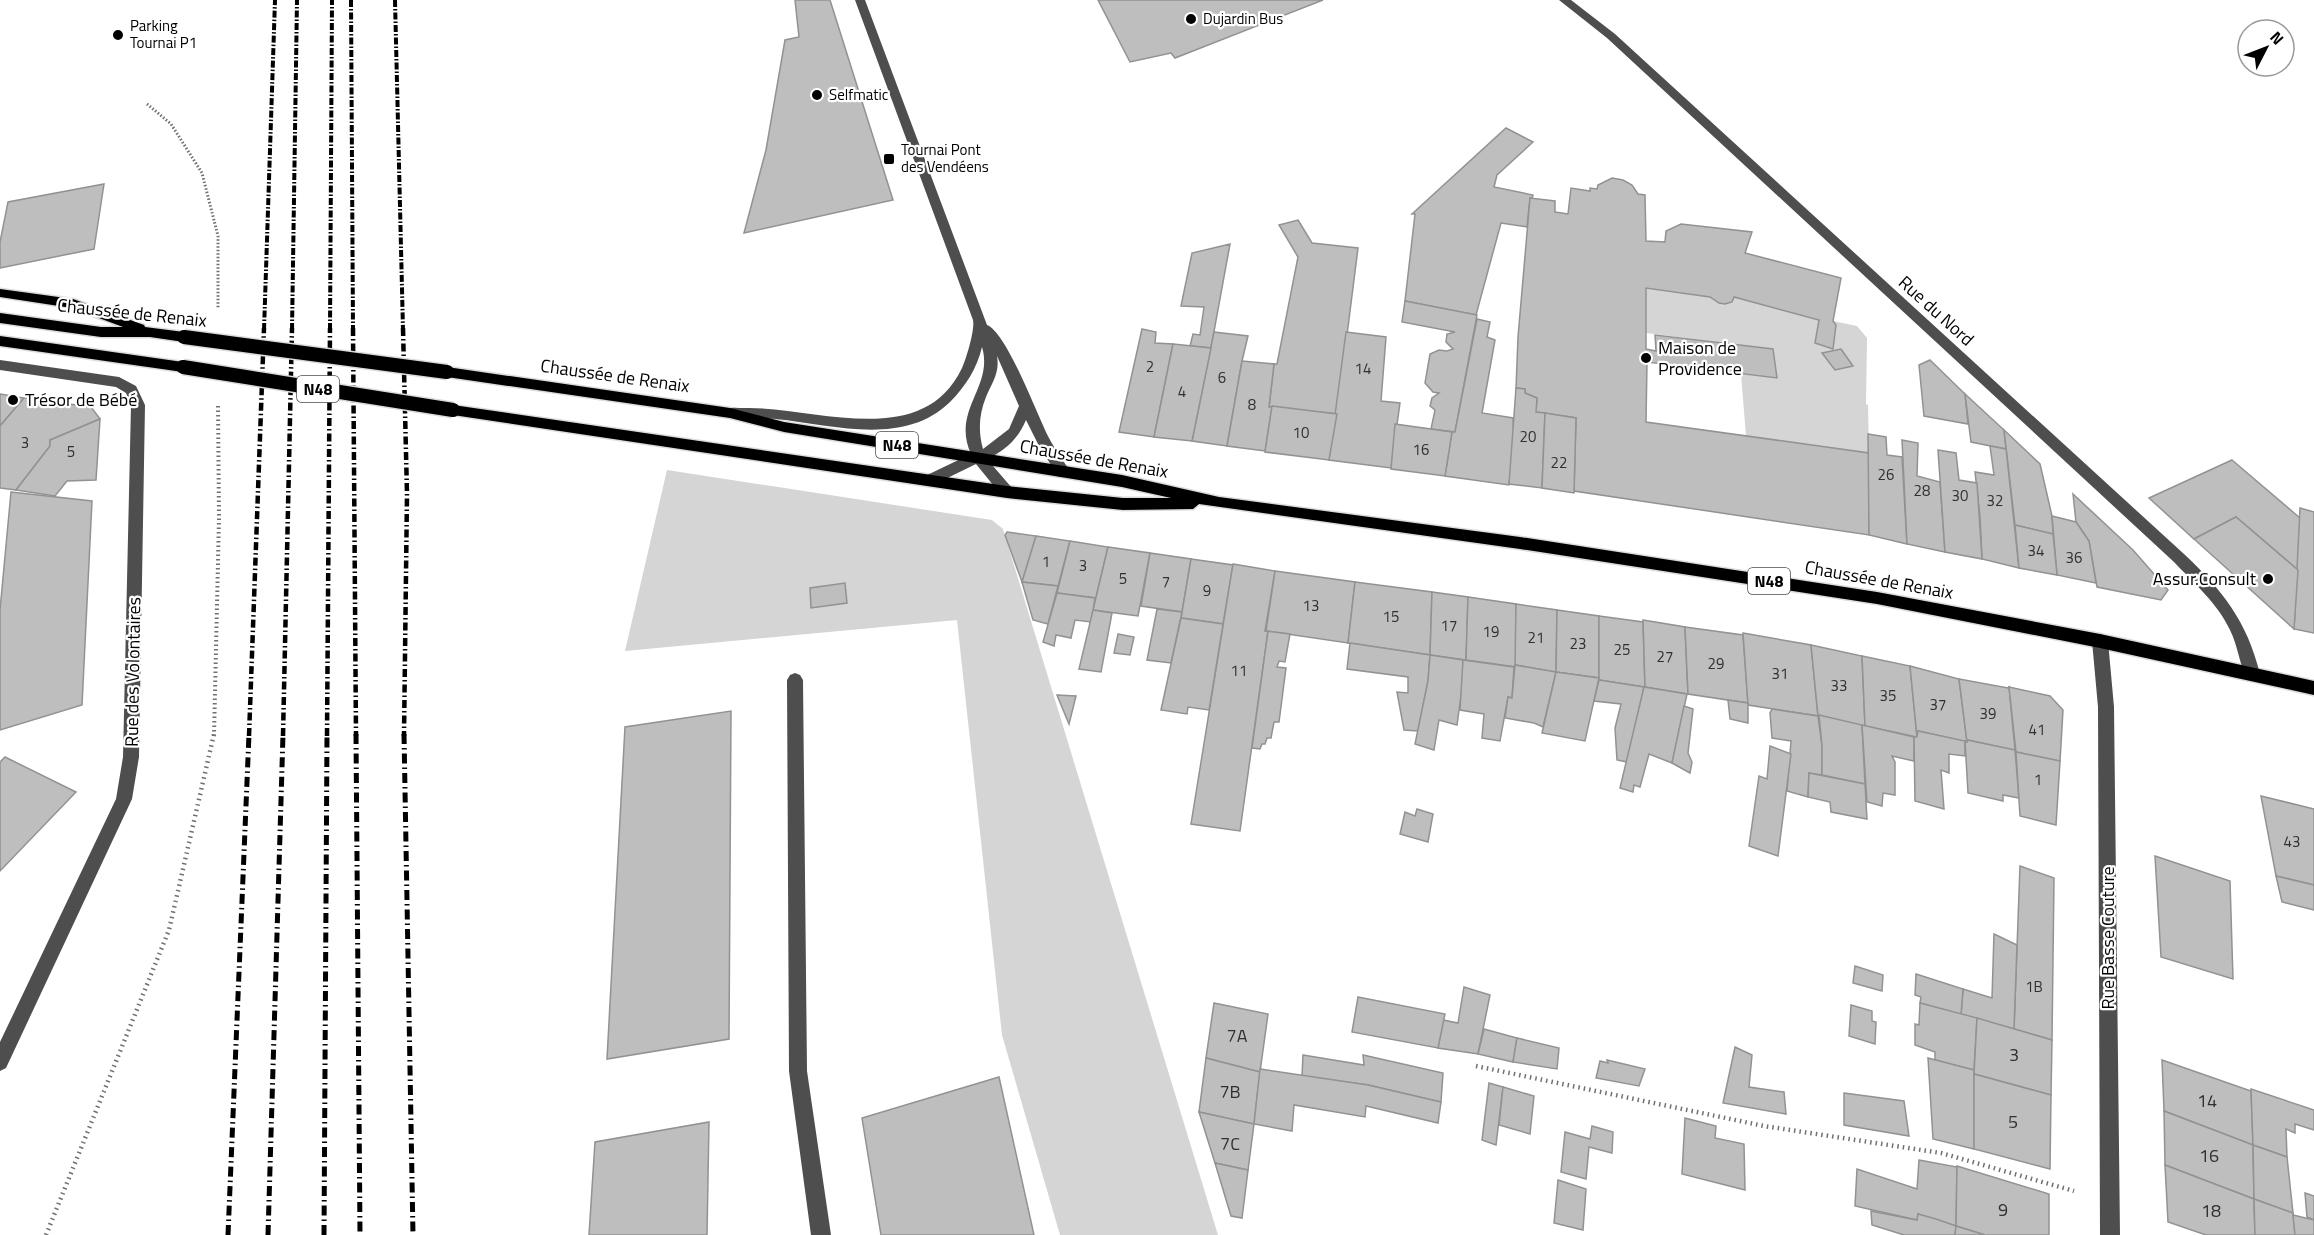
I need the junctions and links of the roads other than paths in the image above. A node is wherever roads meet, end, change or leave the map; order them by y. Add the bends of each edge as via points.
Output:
1 (860, 0) edge
2 (1564, 0) edge
3 (0, 293) edge
4 (0, 318) edge
5 (979, 320) junction
6 (150, 333) junction
7 (0, 341) edge
8 (0, 365) edge
9 (1026, 406) junction
10 (730, 412) junction
11 (978, 459) junction
12 (1064, 473) junction
13 (928, 481) junction
14 (1007, 492) junction
15 (1219, 503) junction
16 (2100, 641) junction
17 (2252, 674) junction
18 (795, 680) dead end
19 (2314, 688) edge
20 (0, 1062) edge
21 (821, 1235) edge
22 (2110, 1235) edge

1 - 5 street
2 - 17 street, Rue du Nord via 1611,36 2190,571 2228,613 2244,644
3 - 6 main road via 73,304
4 - 6 main road, Chaussée de Renaix / N48 via 101,332
5 - 9 street via 1003,352
5 - 10 street via 977,344 962,380 933,411 914,420 870,425 755,410
5 - 11 street via 993,366 974,416
6 - 10 main road, Chaussée de Renaix / N48, bridge
7 - 13 main road, Chaussée de Renaix / N48, bridge
8 - 20 street, Rue des Volontaires via 119,382 131,390 138,405 131,757 124,799
9 - 11 street via 1014,432
9 - 12 street
10 - 11 main road, Chaussée de Renaix / N48 via 784,427
11 - 12 main road, Chaussée de Renaix / N48
11 - 13 street
11 - 14 street
12 - 15 main road, Chaussée de Renaix / N48 via 1122,481
13 - 14 main road, Chaussée de Renaix / N48
14 - 15 main road, Chaussée de Renaix / N48 via 1123,504
15 - 16 main road, Chaussée de Renaix / N48 via 1693,568
16 - 17 main road, Chaussée de Renaix / N48
16 - 22 street, Rue Basse Couture via 2106,707
17 - 19 main road, Chaussée de Renaix / N48
18 - 21 street via 798,1071

